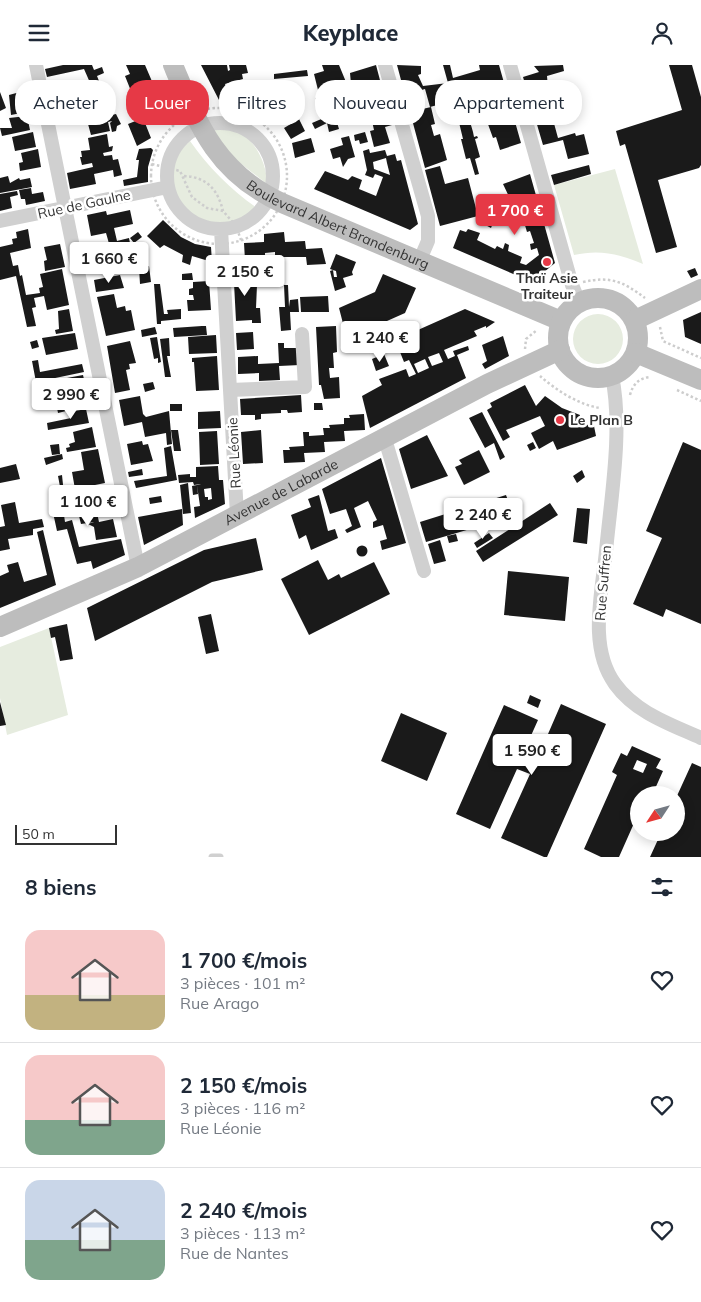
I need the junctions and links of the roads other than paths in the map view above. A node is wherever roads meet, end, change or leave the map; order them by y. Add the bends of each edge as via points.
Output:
1 (36, 65) edge
2 (173, 65) edge
3 (386, 65) edge
4 (510, 65) edge
5 (200, 127) junction
6 (168, 187) junction
7 (268, 197) junction
8 (65, 208) junction
9 (0, 221) edge
10 (222, 229) junction
11 (419, 262) junction
12 (701, 289) edge
13 (579, 292) junction
14 (635, 320) junction
15 (561, 321) junction
16 (302, 334) dead end
17 (560, 350) junction
18 (636, 353) junction
19 (612, 376) junction
20 (701, 380) edge
21 (230, 391) junction
22 (385, 439) junction
23 (237, 515) junction
24 (138, 567) junction
25 (424, 571) dead end
26 (0, 627) edge
27 (701, 738) edge
28 (212, 857) edge
29 (220, 857) edge

1 - 8 street
2 - 5 main road, Boulevard Albert Brandenburg
3 - 11 street via 428,216 428,241
4 - 13 street via 572,285
5 - 6 street via 190,132 175,148 168,168
5 - 7 main road, Boulevard Albert Brandenburg via 228,167
5 - 7 street via 222,123 253,135 271,163 273,175
6 - 8 street, Rue de Gaulne
6 - 10 street via 187,218 209,228
7 - 10 street via 259,212 236,226
7 - 11 main road, Boulevard Albert Brandenburg
8 - 9 street, Rue de Gaulne
8 - 24 street
10 - 21 street, Rue Léonie
11 - 15 main road, Boulevard Albert Brandenburg
12 - 14 main road
13 - 14 main road via 592,298 611,300 627,309
13 - 15 main road
14 - 18 main road via 638,331
15 - 17 main road via 558,331
16 - 21 street via 305,387
17 - 19 main road via 575,371 600,379
17 - 22 main road, Avenue de Labarde via 487,384
18 - 19 main road via 623,371
18 - 20 main road
19 - 27 street, Rue Suffren via 615,390 615,463 599,620 602,653 607,671 626,697 657,719
21 - 23 street, Rue Léonie
22 - 23 main road, Avenue de Labarde
22 - 25 street
23 - 24 main road, Avenue de Labarde
24 - 26 main road, Avenue de Labarde
28 - 29 lane

